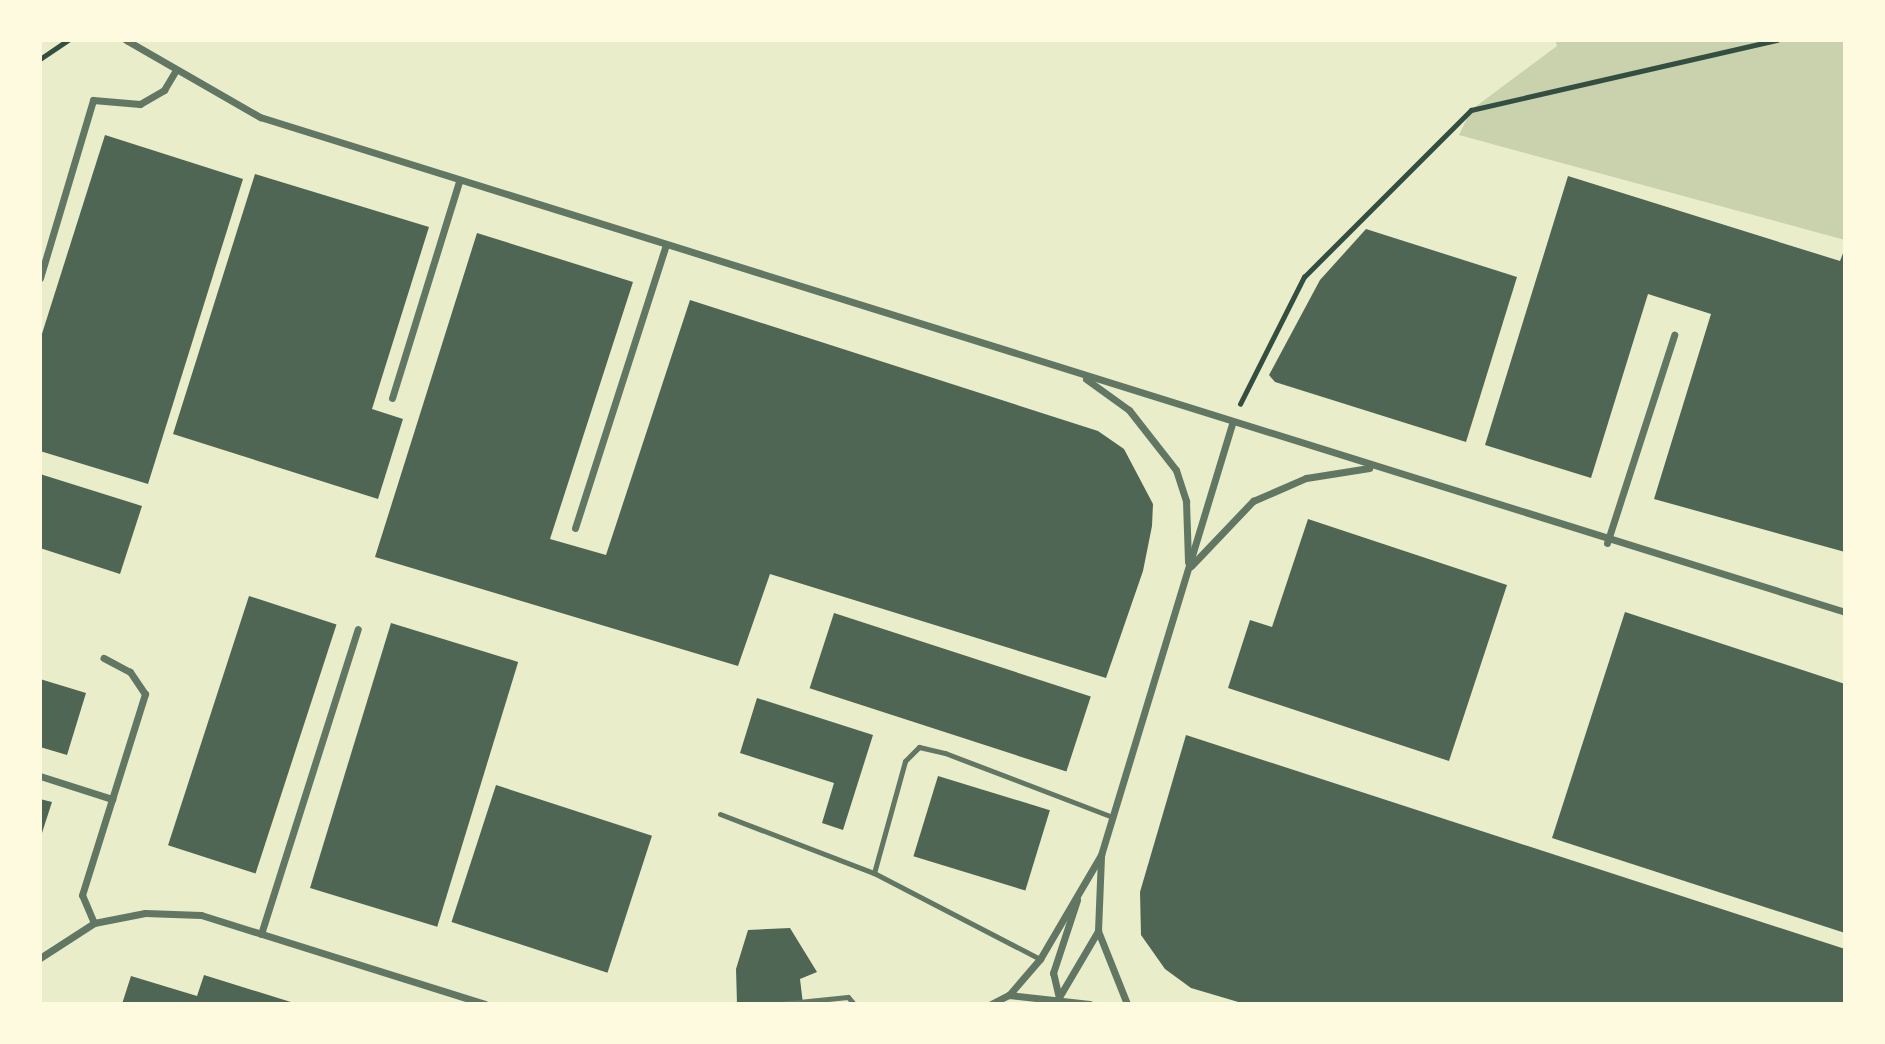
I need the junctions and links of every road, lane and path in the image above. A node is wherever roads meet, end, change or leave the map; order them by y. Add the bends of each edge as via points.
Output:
1 (68, 40) edge
2 (126, 40) edge
3 (1777, 40) edge
4 (40, 59) edge
5 (176, 70) junction
6 (459, 181) junction
7 (666, 244) junction
8 (40, 278) edge
9 (1674, 335) dead end
10 (1081, 375) junction
11 (392, 398) dead end
12 (1232, 425) junction
13 (1373, 468) junction
14 (575, 528) dead end
15 (1607, 543) junction
16 (1189, 570) junction
17 (1845, 612) edge
18 (358, 629) dead end
19 (104, 658) dead end
20 (40, 776) edge
21 (112, 799) junction
22 (720, 814) dead end
23 (1113, 817) junction
24 (1101, 855) junction
25 (874, 873) junction
26 (1079, 892) junction
27 (94, 923) junction
28 (1098, 931) junction
29 (261, 934) junction
30 (40, 958) edge
31 (1040, 959) junction
32 (1009, 995) junction
33 (1060, 1002) edge
34 (485, 1004) edge
35 (779, 1004) edge
36 (854, 1004) edge
37 (991, 1004) edge
38 (1089, 1004) edge
39 (1127, 1004) edge

1 - 4 path
2 - 5 street
3 - 12 path via 1471,110 1304,276 1270,335
5 - 6 street via 260,117
5 - 8 street via 164,90 139,104 93,100
6 - 7 street
6 - 11 street
7 - 10 street
7 - 14 street
9 - 15 street
10 - 12 street
10 - 16 street via 1129,410 1176,470 1186,501
12 - 13 street
12 - 16 street
13 - 15 street
13 - 16 street via 1306,478 1253,501
15 - 17 street
16 - 23 street
18 - 29 street
19 - 21 street via 130,672 145,694
20 - 21 street
21 - 27 street via 82,895
22 - 25 lane
23 - 24 street
23 - 25 lane via 919,747 905,761
24 - 26 street
24 - 28 street
25 - 31 lane
26 - 31 street
26 - 33 street via 1053,973
27 - 29 street via 145,913 201,915
27 - 30 street
28 - 33 street
28 - 39 street
29 - 34 street
31 - 32 street
32 - 33 street
32 - 37 street
33 - 38 street
35 - 36 lane via 848,997

